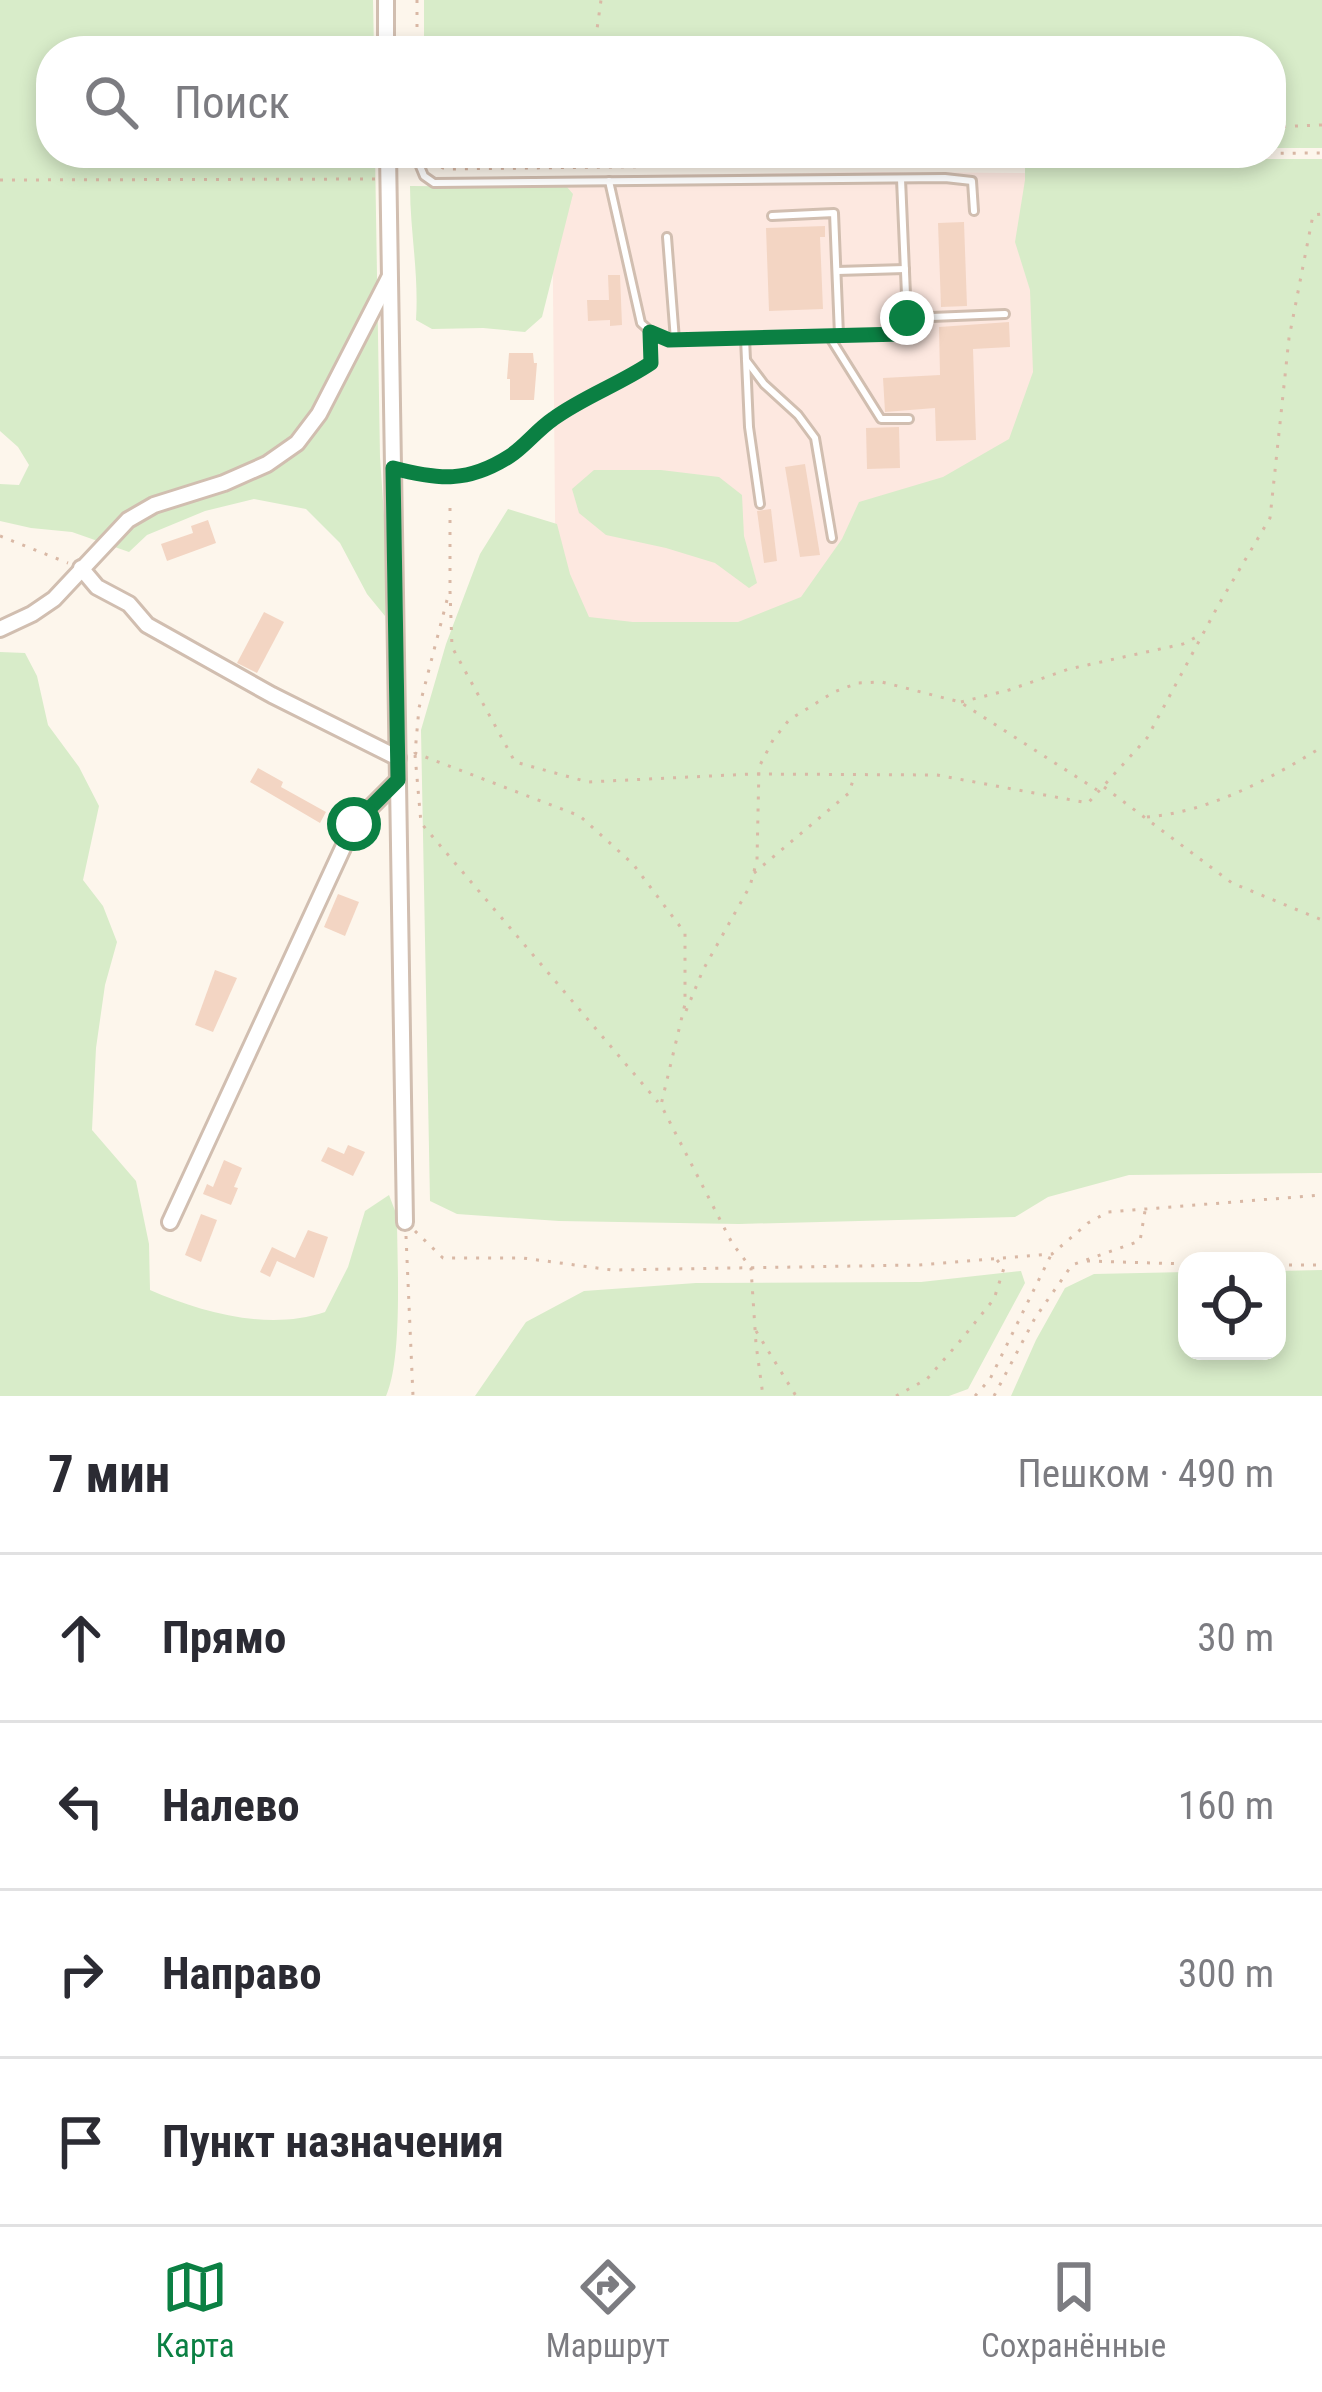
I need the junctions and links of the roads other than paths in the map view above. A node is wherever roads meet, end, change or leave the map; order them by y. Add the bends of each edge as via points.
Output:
1 (386, 0) edge
2 (386, 36) edge
3 (388, 168) edge
4 (421, 168) edge
5 (901, 179) junction
6 (609, 181) junction
7 (974, 211) dead end
8 (772, 216) dead end
9 (667, 237) dead end
10 (905, 269) junction
11 (836, 271) junction
12 (390, 277) junction
13 (1005, 314) dead end
14 (907, 318) junction
15 (650, 332) junction
16 (839, 335) junction
17 (829, 336) junction
18 (745, 338) junction
19 (675, 340) junction
20 (746, 360) junction
21 (909, 418) dead end
22 (393, 468) junction
23 (760, 504) dead end
24 (832, 538) dead end
25 (81, 568) junction
26 (0, 628) edge
27 (398, 758) junction
28 (398, 780) junction
29 (170, 1222) dead end
30 (405, 1222) road end

1 - 2 street
3 - 12 street
4 - 6 lane via 434,183
5 - 6 lane
5 - 7 lane via 972,181
5 - 10 lane
6 - 15 lane via 641,323
8 - 11 lane via 834,213
9 - 19 lane
10 - 11 lane
10 - 14 lane
11 - 16 lane
12 - 22 street
12 - 25 street via 297,443 224,484 128,520
13 - 14 lane
14 - 16 lane via 902,334
15 - 19 lane
15 - 22 lane via 651,363 554,418 510,456 464,478
16 - 17 lane
17 - 18 lane
17 - 21 lane via 881,419
18 - 19 lane
18 - 20 lane
20 - 23 lane
20 - 24 lane via 815,438
22 - 27 street
25 - 26 street via 54,599
25 - 27 street via 147,625
27 - 28 street
28 - 29 street via 354,824
28 - 30 street

